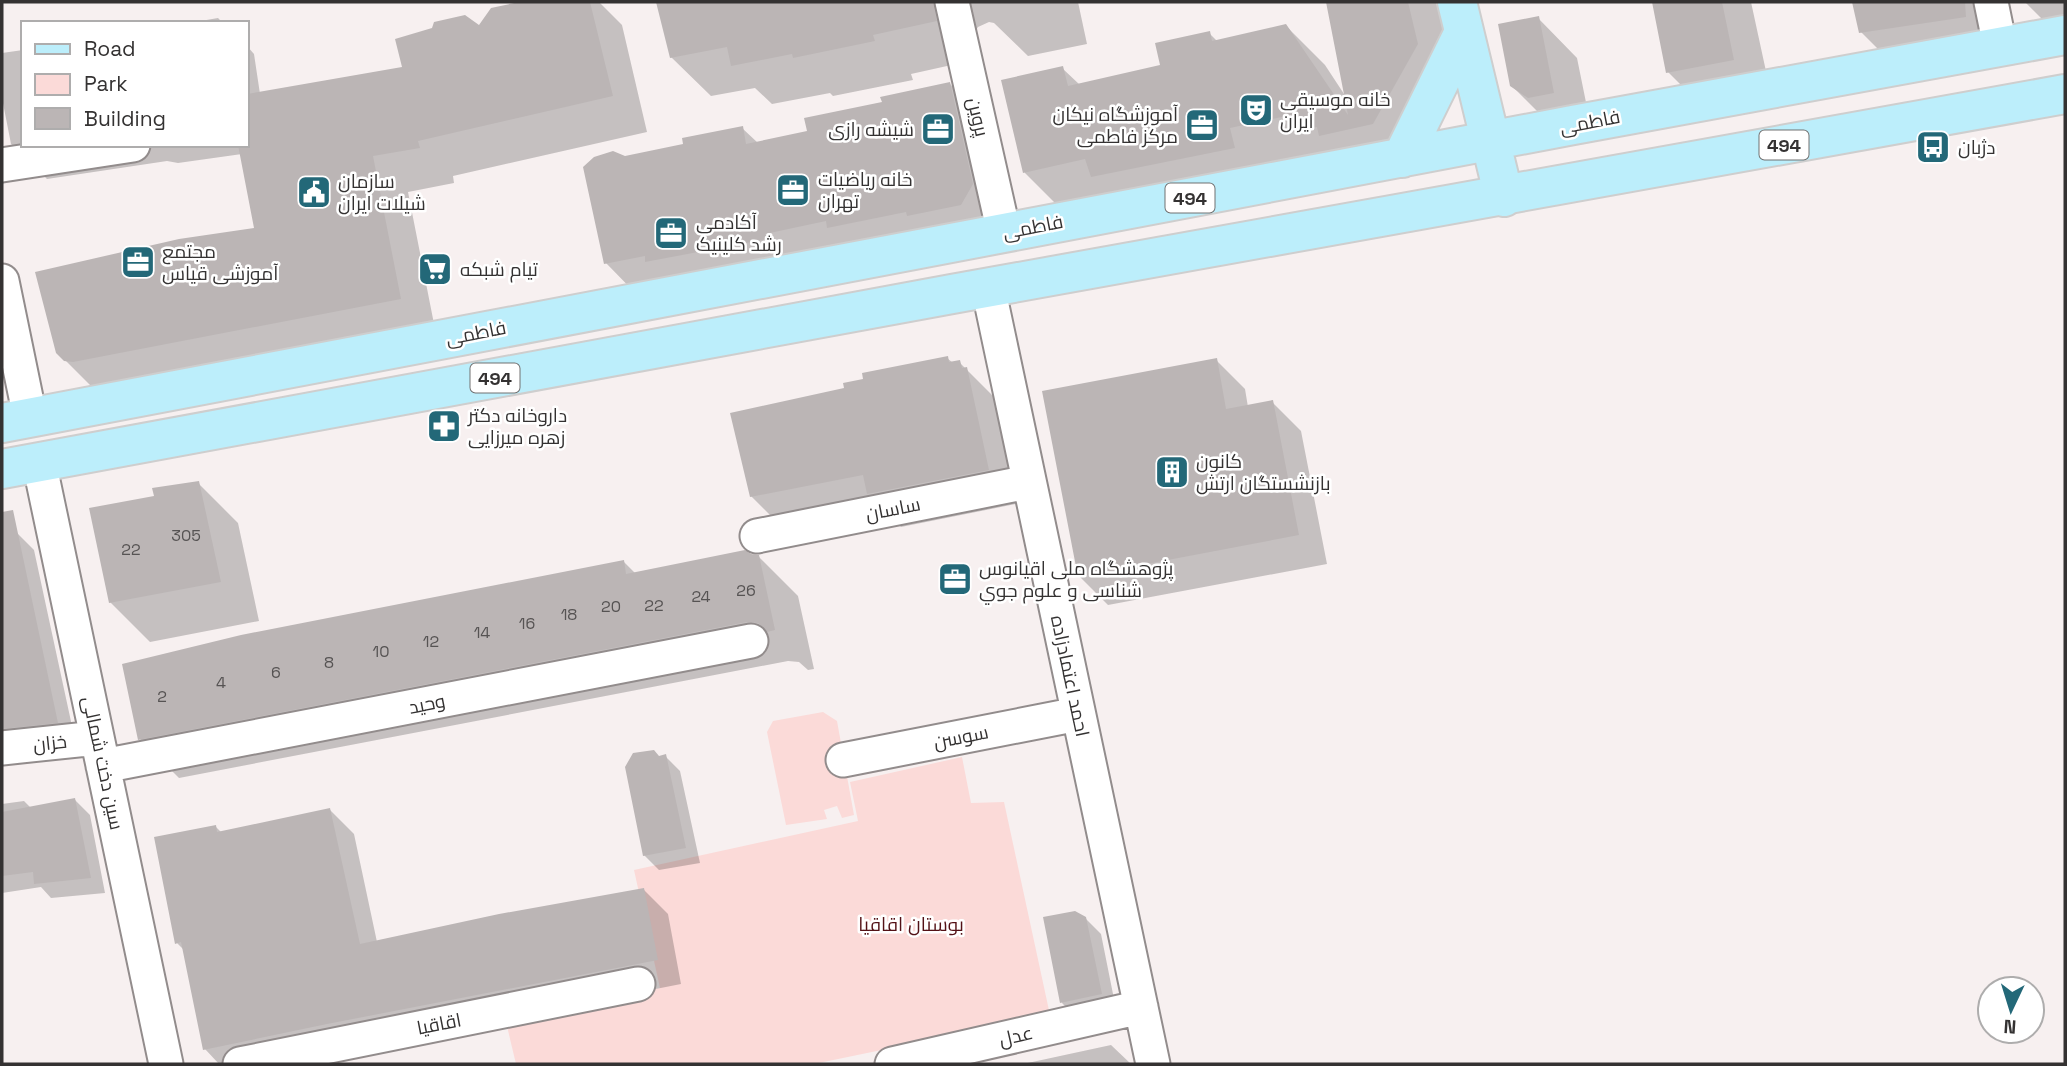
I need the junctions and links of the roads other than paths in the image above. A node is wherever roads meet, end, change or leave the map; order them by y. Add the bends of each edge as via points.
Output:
1 (952, 2) edge
2 (1991, 2) edge
3 (1461, 17) edge
4 (2065, 35) edge
5 (2000, 46) junction
6 (2065, 94) edge
7 (1490, 141) junction
8 (120, 147) edge
9 (1402, 158) junction
10 (2, 165) edge
11 (1504, 197) junction
12 (990, 235) junction
13 (2, 281) edge
14 (988, 287) junction
15 (16, 420) edge
16 (39, 462) junction
17 (2, 469) edge
18 (1028, 482) junction
19 (757, 536) dead end
20 (751, 641) dead end
21 (1078, 714) junction
22 (2, 748) edge
23 (100, 752) junction
24 (844, 760) dead end
25 (638, 984) dead end
26 (1141, 1007) junction
27 (166, 1064) edge
28 (240, 1064) edge
29 (892, 1064) edge
30 (1153, 1064) edge

1 - 12 street, پروین
2 - 5 street
3 - 7 main road
3 - 9 main road
4 - 5 main road, فاطمی / 494
5 - 7 main road, فاطمی / 494
6 - 11 main road, 494
7 - 9 main road, فاطمی / 494
7 - 11 main road
8 - 10 street
9 - 12 main road, فاطمی / 494
11 - 14 main road, 494
12 - 14 main road
12 - 15 main road, فاطمی / 494
13 - 15 street
14 - 16 main road, 494
14 - 18 street, احمد اعتمادزاده
15 - 16 main road
16 - 17 main road, 494
16 - 23 street, سین دخت شمالی
18 - 19 street, ساسان
18 - 21 street, احمد اعتمادزاده
20 - 23 street, وحید
21 - 24 street, سوسن
21 - 26 street, احمد اعتمادزاده
22 - 23 street, خزان
23 - 27 street, سین دخت شمالی
25 - 28 street, اقاقیا
26 - 29 street, عدل
26 - 30 street, احمد اعتمادزاده

